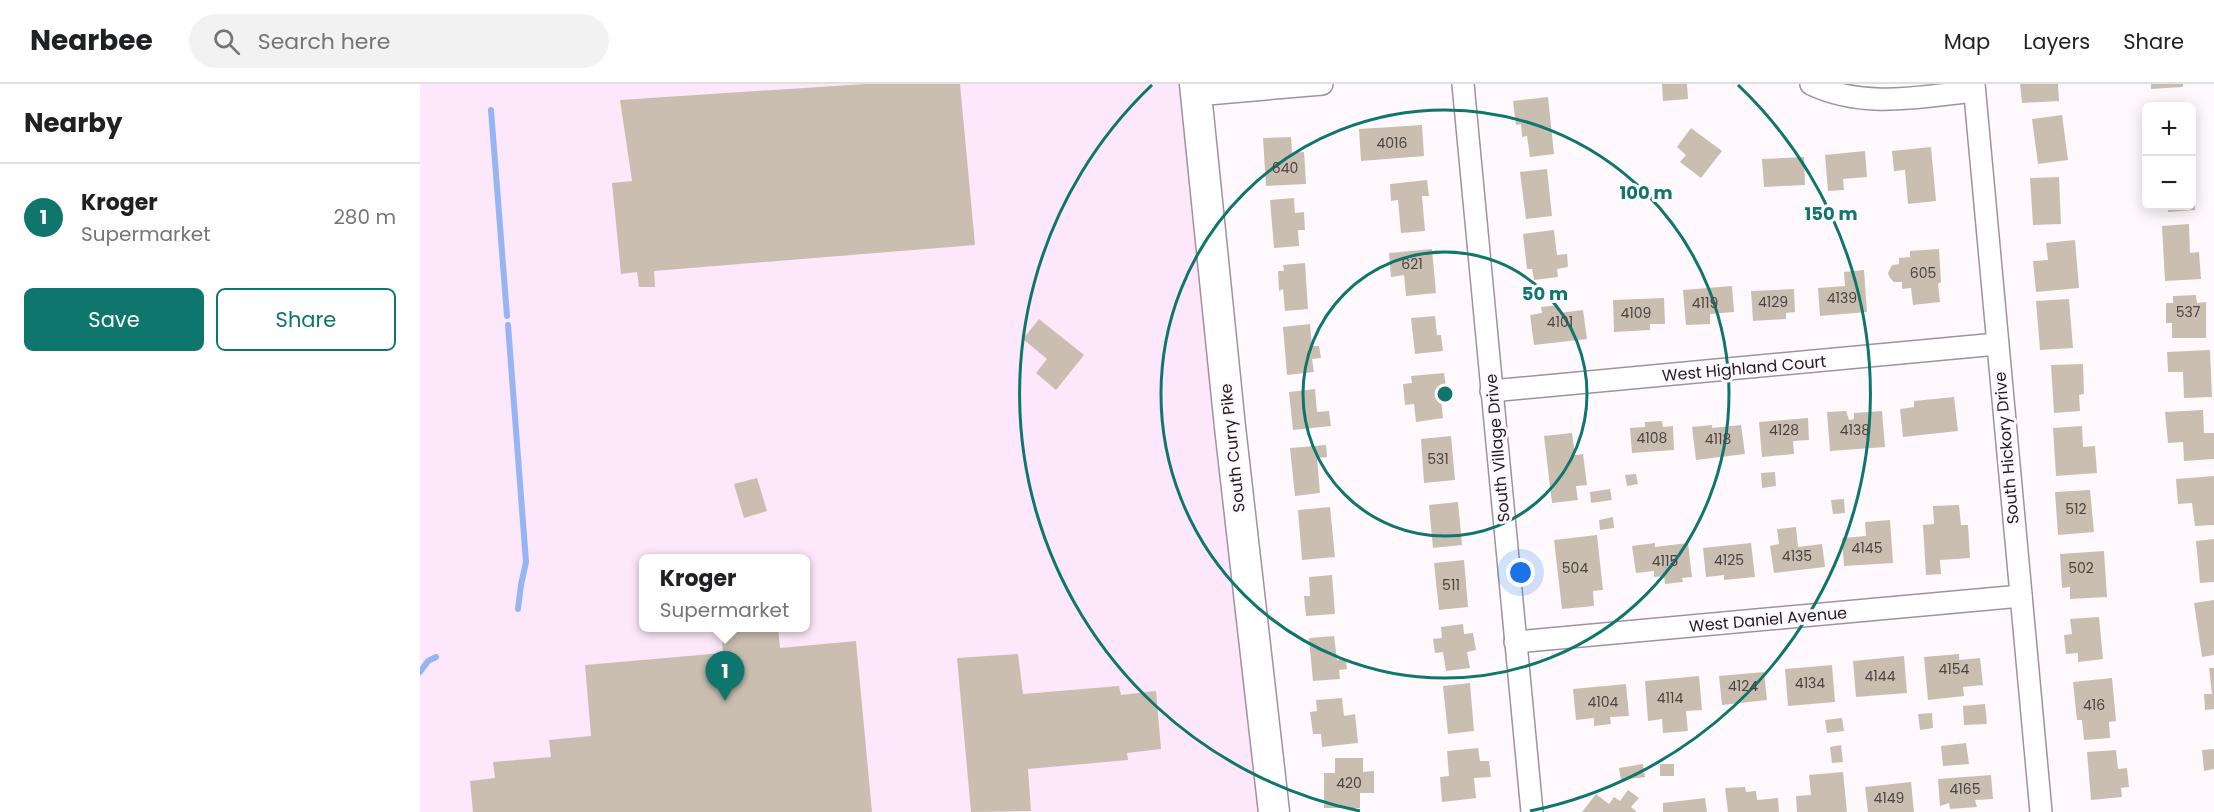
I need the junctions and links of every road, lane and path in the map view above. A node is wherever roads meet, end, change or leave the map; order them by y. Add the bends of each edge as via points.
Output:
1 (1322, 84) edge
2 (1463, 84) edge
3 (1811, 84) edge
4 (1974, 88) edge
5 (1195, 89) edge
6 (1996, 344) junction
7 (1491, 391) junction
8 (2020, 596) junction
9 (1515, 642) junction
10 (1274, 812) edge
11 (1532, 812) edge
12 (2041, 812) edge

1 - 5 street
2 - 7 street, South Village Drive
3 - 4 street via 1834,93 1873,99 1902,99
4 - 6 street, South Hickory Drive
5 - 10 main road, South Curry Pike
6 - 7 street, West Highland Court
6 - 8 street, South Hickory Drive
7 - 9 street, South Village Drive
8 - 9 street, West Daniel Avenue
8 - 12 street, South Hickory Drive
9 - 11 street, South Village Drive

